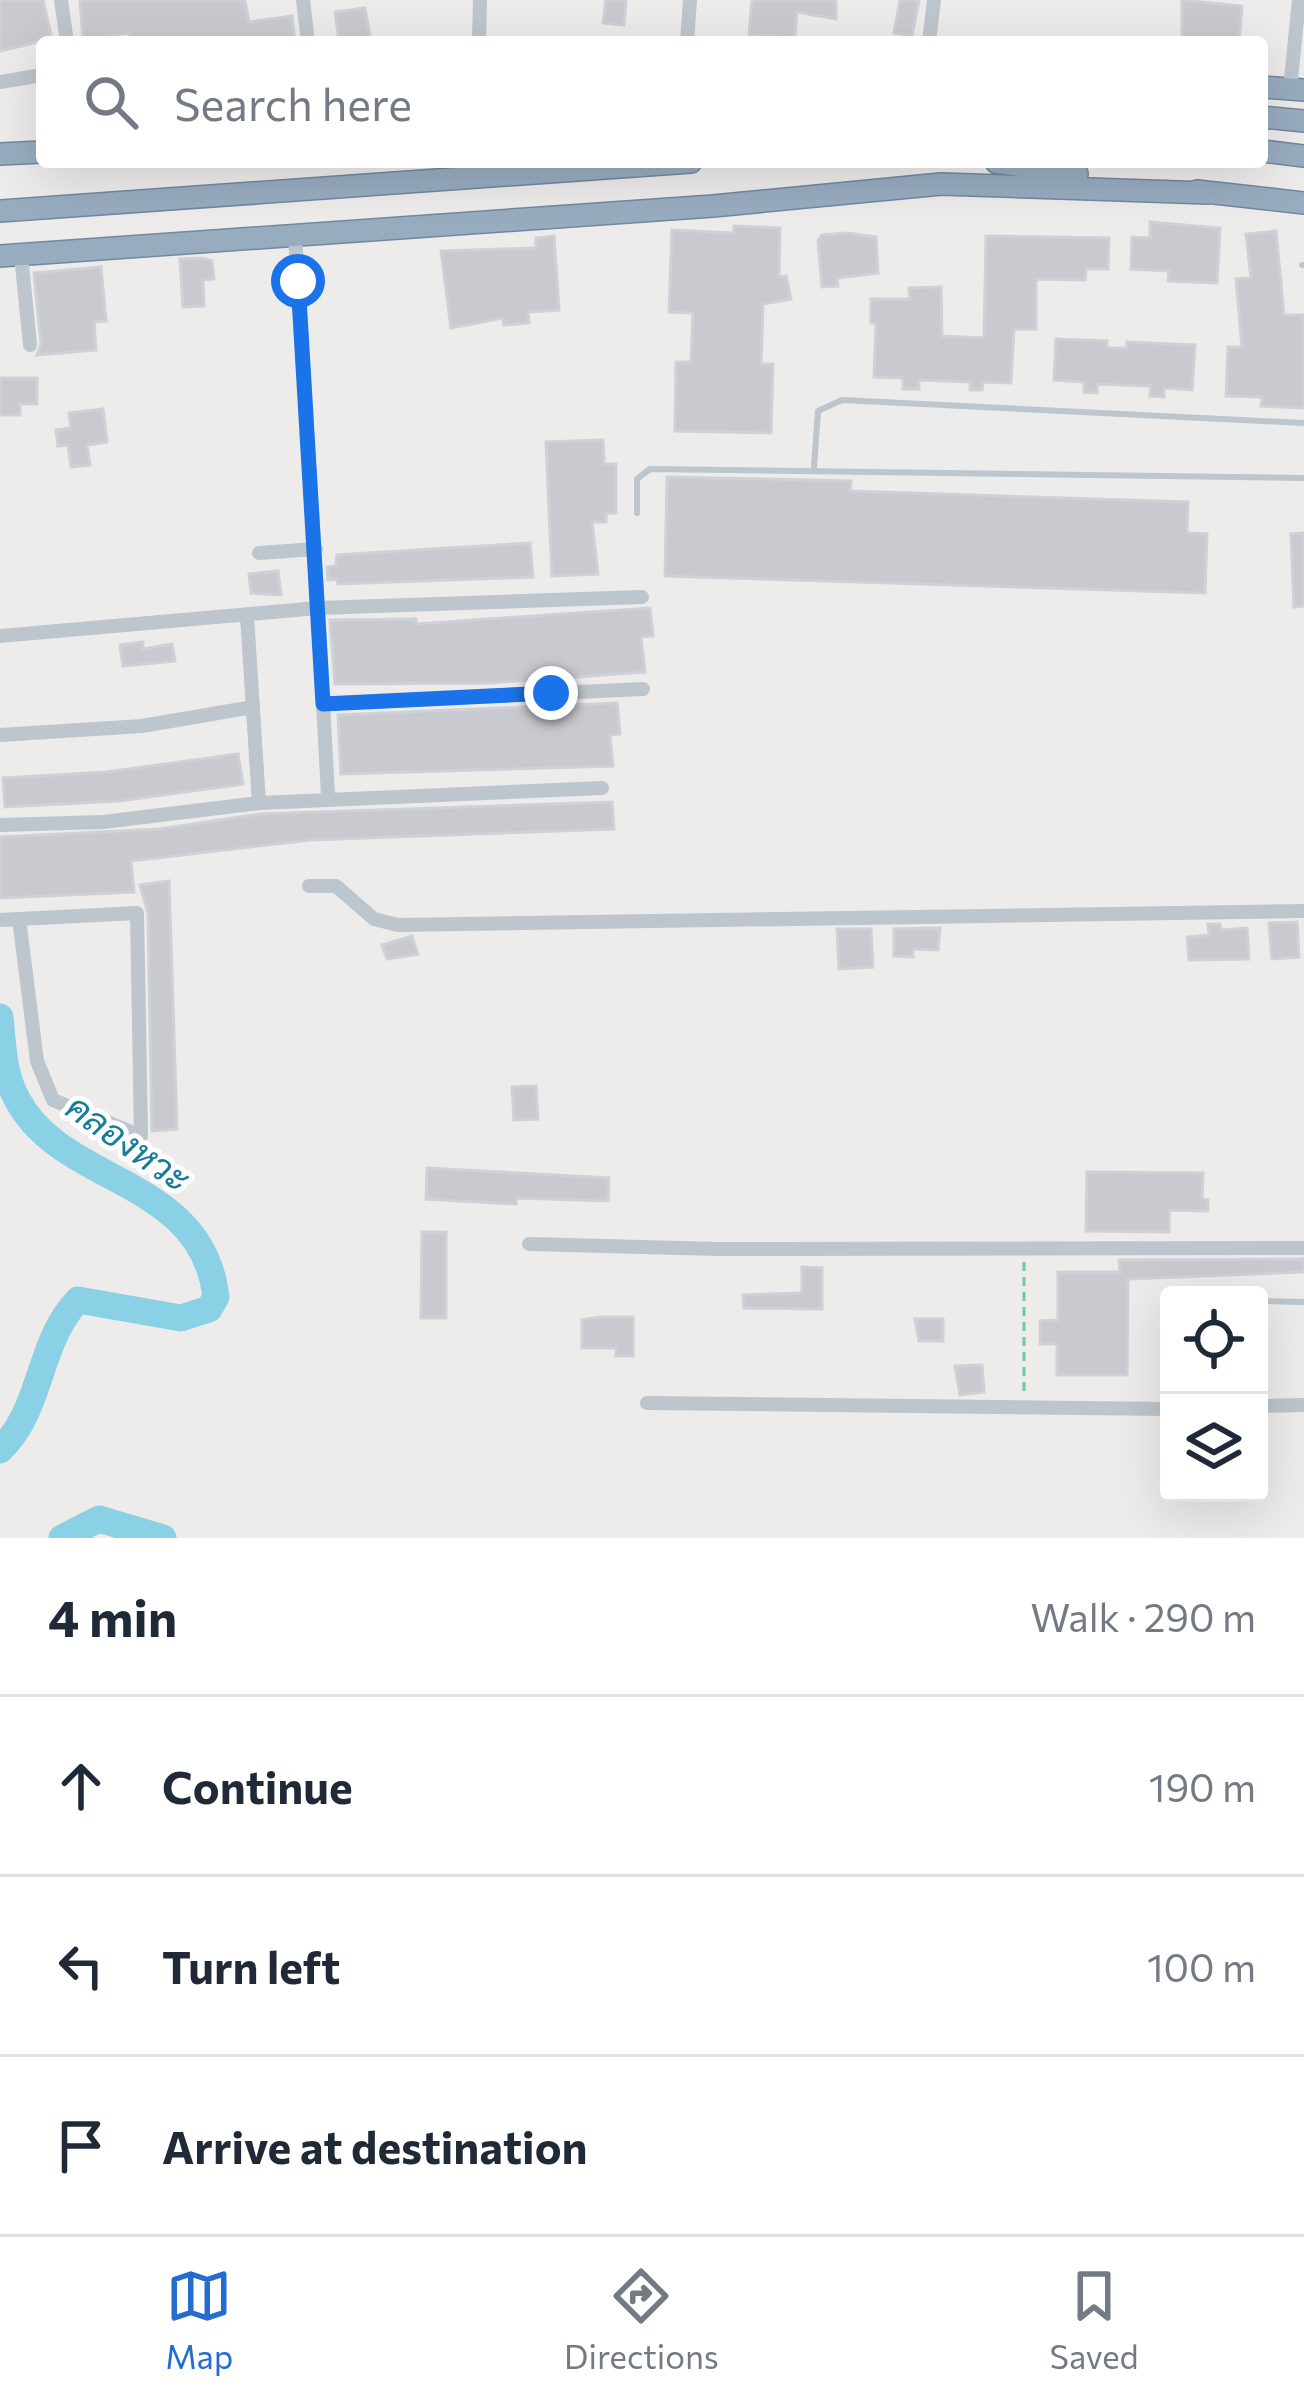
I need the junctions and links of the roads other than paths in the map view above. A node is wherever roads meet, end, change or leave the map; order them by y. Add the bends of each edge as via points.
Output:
1 (61, 0) edge
2 (304, 0) edge
3 (480, 0) edge
4 (690, 0) edge
5 (934, 0) edge
6 (1299, 0) edge
7 (66, 36) edge
8 (307, 36) edge
9 (479, 36) edge
10 (687, 36) edge
11 (930, 36) edge
12 (36, 76) edge
13 (0, 82) edge
14 (1297, 89) edge
15 (1268, 118) edge
16 (1304, 121) edge
17 (36, 152) edge
18 (1268, 152) edge
19 (0, 154) edge
20 (1304, 156) edge
21 (606, 168) edge
22 (1037, 168) edge
23 (1208, 193) junction
24 (1304, 203) edge
25 (0, 211) edge
26 (295, 236) junction
27 (11, 256) edge
28 (30, 345) dead end
29 (1304, 423) edge
30 (814, 467) junction
31 (1304, 478) edge
32 (637, 513) dead end
33 (316, 549) junction
34 (259, 553) dead end
35 (642, 597) dead end
36 (318, 608) junction
37 (247, 616) junction
38 (0, 636) edge
39 (643, 689) dead end
40 (323, 704) junction
41 (253, 707) junction
42 (0, 735) edge
43 (602, 788) dead end
44 (328, 796) junction
45 (259, 802) junction
46 (0, 825) edge
47 (309, 886) dead end
48 (1304, 911) edge
49 (19, 919) junction
50 (0, 920) edge
51 (529, 1244) dead end
52 (1304, 1248) edge
53 (1268, 1301) edge
54 (1304, 1302) edge
55 (647, 1403) dead end
56 (1304, 1405) edge
57 (1268, 1406) edge
58 (1160, 1408) edge

1 - 7 street
2 - 8 street
3 - 9 street
4 - 10 street
5 - 11 street
6 - 14 street
12 - 13 street
15 - 16 highway
17 - 19 highway
18 - 20 highway
21 - 25 highway
22 - 23 highway
23 - 24 highway
23 - 26 highway via 941,184
26 - 27 highway
26 - 33 street
27 - 28 street
29 - 30 lane via 842,400 818,411
30 - 31 lane
30 - 32 lane via 650,469 638,479
33 - 34 street
33 - 36 street
35 - 36 street
36 - 37 street
36 - 40 street
37 - 38 street
37 - 41 street
39 - 40 street
40 - 44 street
41 - 42 street via 142,726
41 - 45 street
43 - 44 street
44 - 45 street
45 - 46 street
47 - 48 street via 335,886 374,919 398,925
49 - 49 street via 37,1061 53,1100 141,1136 137,913
49 - 50 street
51 - 52 street
53 - 54 lane
55 - 58 street
56 - 57 street

